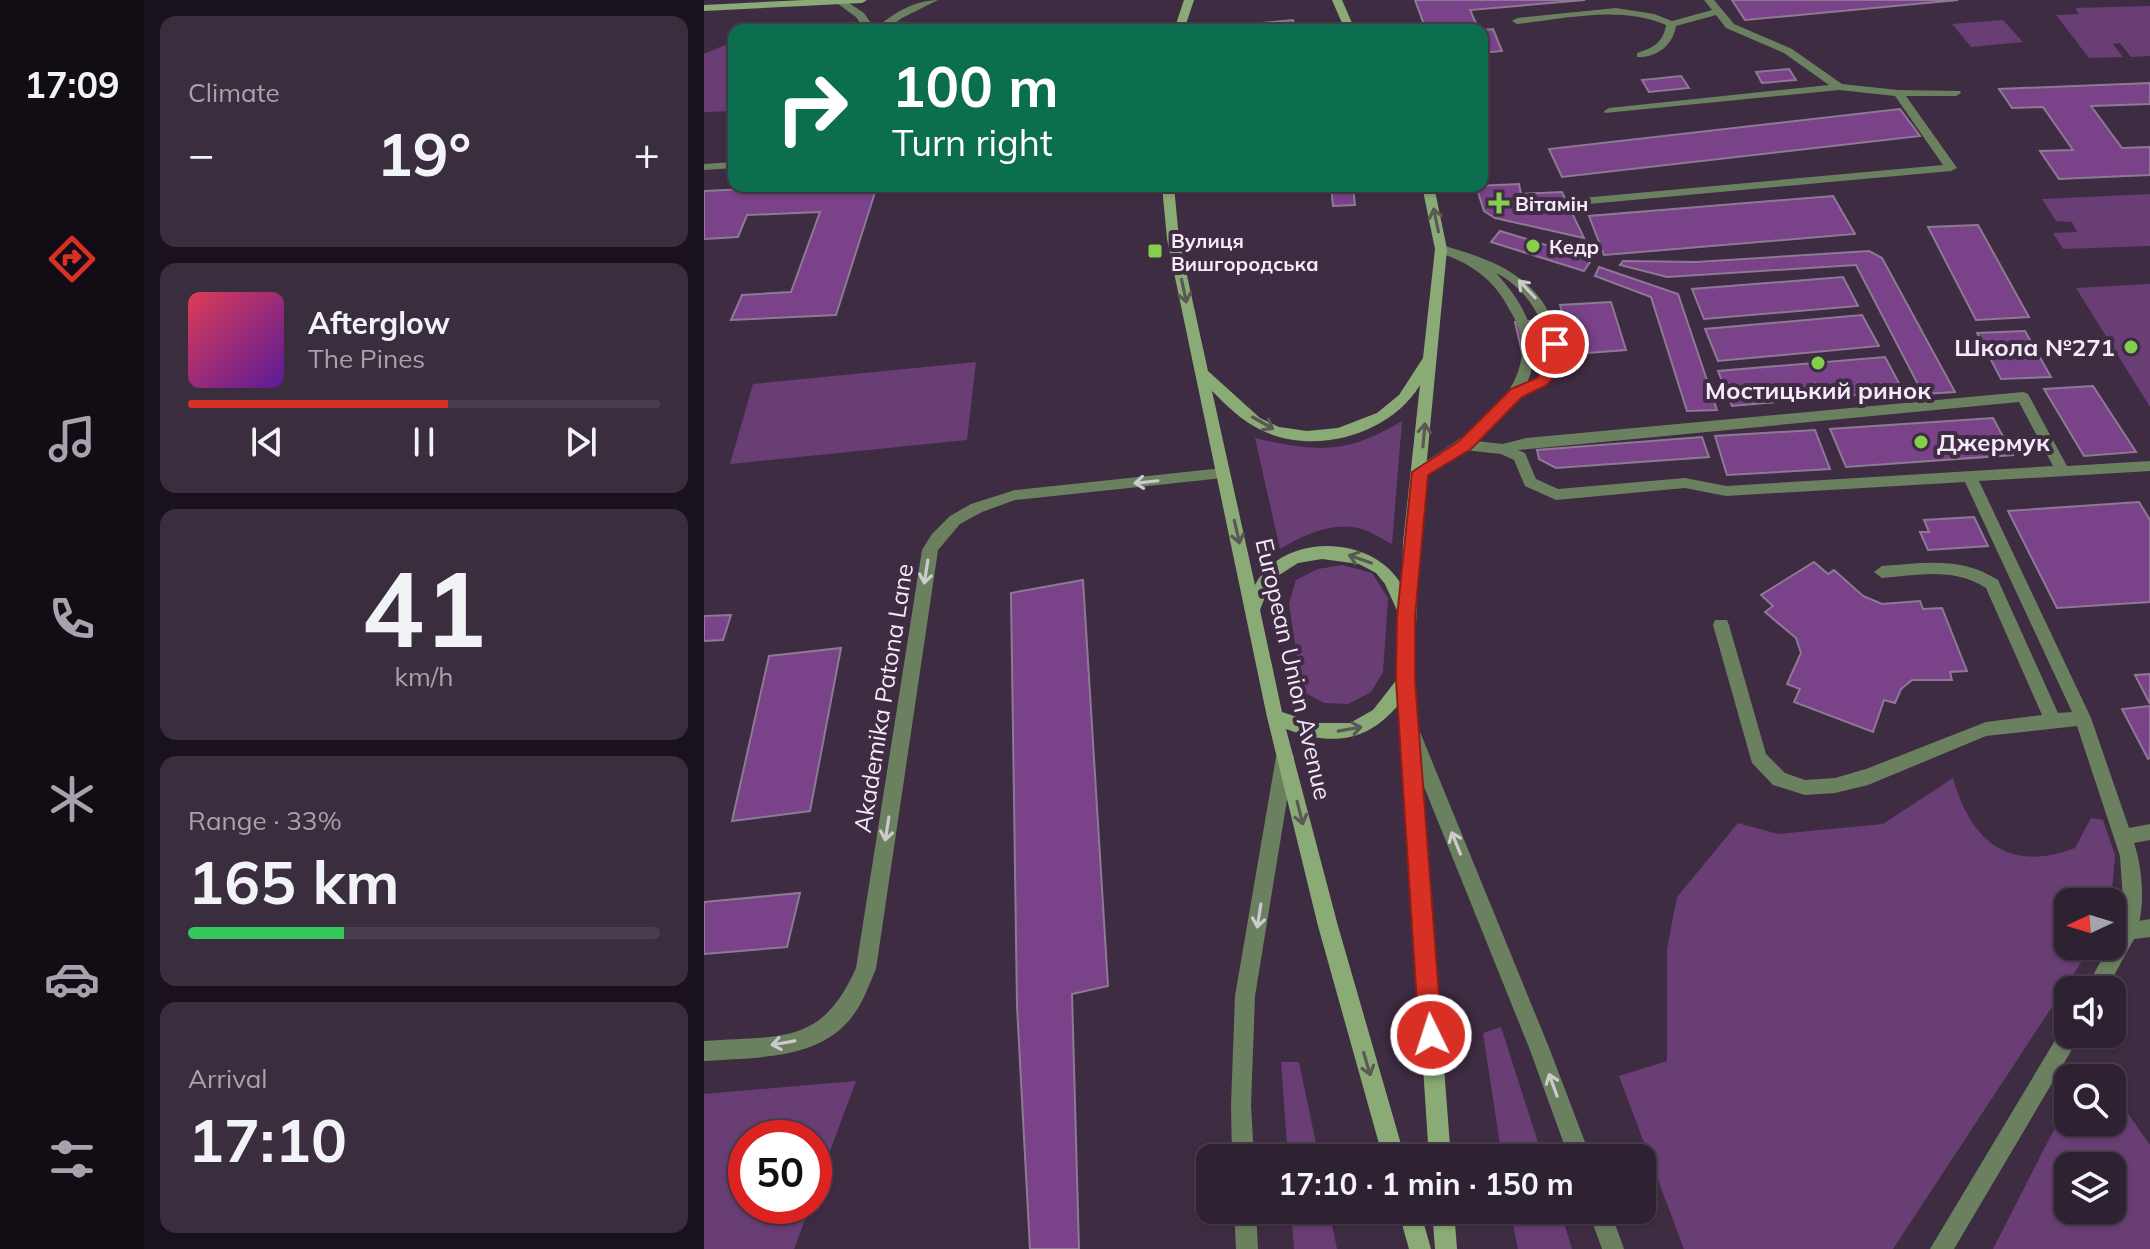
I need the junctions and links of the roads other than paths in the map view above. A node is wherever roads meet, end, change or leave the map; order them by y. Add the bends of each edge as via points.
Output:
1 (862, 0) edge
2 (933, 0) edge
3 (1189, 0) edge
4 (1337, 0) edge
5 (1709, 0) edge
6 (839, 1) edge
7 (704, 8) edge
8 (1716, 12) junction
9 (1517, 21) dead end
10 (866, 24) edge
11 (887, 24) edge
12 (1181, 24) edge
13 (1347, 24) edge
14 (1671, 24) junction
15 (1641, 55) dead end
16 (1839, 87) junction
17 (1898, 93) junction
18 (1956, 93) dead end
19 (1609, 111) dead end
20 (728, 165) edge
21 (704, 167) edge
22 (1169, 192) edge
23 (1429, 192) edge
24 (1571, 203) dead end
25 (1441, 249) junction
26 (1475, 260) junction
27 (1431, 353) junction
28 (1203, 374) junction
29 (1516, 393) junction
30 (1465, 445) junction
31 (1503, 449) junction
32 (2150, 466) edge
33 (2062, 470) junction
34 (1420, 472) junction
35 (1223, 473) junction
36 (1970, 477) junction
37 (1882, 572) dead end
38 (1254, 607) junction
39 (1406, 617) junction
40 (1721, 625) dead end
41 (1406, 680) junction
42 (1275, 717) junction
43 (2083, 718) junction
44 (2053, 721) junction
45 (1409, 726) junction
46 (1285, 756) junction
47 (2150, 832) edge
48 (2122, 837) junction
49 (2150, 928) edge
50 (2128, 930) junction
51 (2103, 976) edge
52 (2062, 1048) edge
53 (704, 1051) edge
54 (1242, 1144) edge
55 (1390, 1144) edge
56 (1439, 1144) edge
57 (1575, 1144) edge
58 (1246, 1224) edge
59 (1413, 1224) edge
60 (1444, 1224) edge
61 (1604, 1224) edge
62 (1247, 1249) edge
63 (1420, 1249) edge
64 (1446, 1249) edge
65 (1613, 1249) edge
66 (1941, 1249) edge

1 - 6 main road
2 - 11 street
3 - 12 main road
4 - 13 main road
5 - 8 street
6 - 7 main road
6 - 10 street
8 - 14 street
8 - 16 street via 1730,26 1788,51
9 - 14 street via 1633,11
14 - 15 street via 1669,38
16 - 17 street
16 - 19 street
17 - 18 street
17 - 24 street via 1951,168
20 - 21 street
22 -> 28 main road, European Union Avenue via 1173,239
25 -> 23 main road
25 - 26 street
25 - 27 main road
26 - 29 street via 1499,284 1525,327 1530,362
29 -> 26 street via 1542,381 1555,367 1555,344 1543,308 1524,283
28 -> 27 main road via 1242,411 1275,430 1320,436 1359,429 1396,407
34 -> 27 main road
28 - 35 main road, European Union Avenue
29 - 30 street
30 - 31 street
30 - 34 street
31 - 33 street via 2023,397
31 - 36 street via 1520,457 1530,482 1556,495 1685,483 1726,491
32 - 33 street
33 - 36 street
34 - 39 main road
35 -> 38 main road, European Union Avenue
35 -> 53 street, Akademika Patona Lane via 1015,495 973,509 940,530 930,550 866,969 846,1010 825,1029 787,1044
36 - 43 street
37 - 44 street via 1961,567 1992,584
39 -> 38 main road via 1393,583 1377,565 1325,553 1292,559 1272,572
38 - 42 main road, European Union Avenue
39 - 41 main road
40 - 44 street via 1758,758 1781,783 1846,783 1878,775 1984,730
42 -> 41 main road via 1305,730 1353,730 1373,723 1390,708
41 - 45 main road
42 - 46 main road, European Union Avenue
43 - 44 street
43 - 48 street
45 - 56 main road
57 -> 45 street
46 -> 54 street via 1245,996
46 -> 55 main road, European Union Avenue
47 - 48 street
48 - 50 street via 2132,900
49 - 50 street
50 - 51 street
52 - 66 street
58 - 62 street
59 - 63 main road
60 - 64 main road
61 - 65 street

